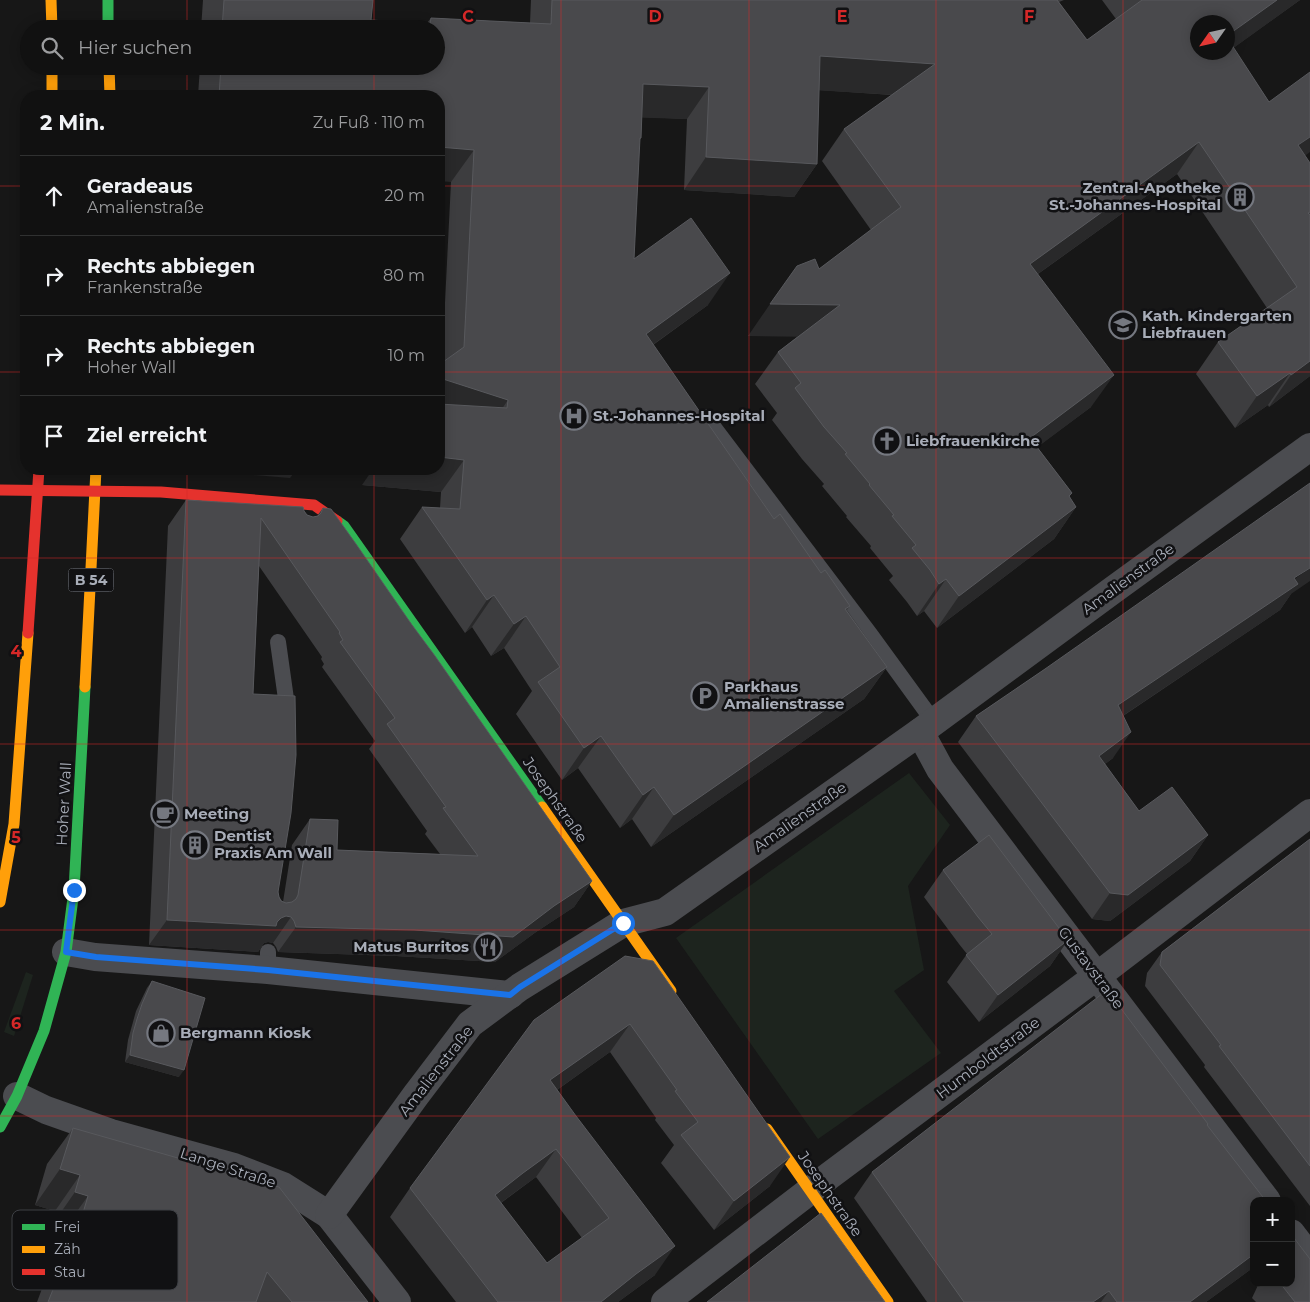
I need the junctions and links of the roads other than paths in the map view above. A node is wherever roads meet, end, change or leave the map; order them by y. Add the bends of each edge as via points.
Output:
1 (51, 0) edge
2 (108, 0) edge
3 (52, 20) edge
4 (108, 20) edge
5 (52, 75) edge
6 (109, 75) edge
7 (52, 90) edge
8 (110, 90) edge
9 (706, 417) edge
10 (1310, 446) edge
11 (38, 475) edge
12 (96, 475) edge
13 (0, 490) edge
14 (37, 491) junction
15 (96, 491) junction
16 (278, 642) dead end
17 (927, 727) junction
18 (287, 734) edge
19 (1310, 813) edge
20 (0, 902) edge
21 (623, 923) junction
22 (66, 952) junction
23 (1097, 976) junction
24 (510, 995) junction
25 (676, 1000) edge
26 (18, 1096) junction
27 (759, 1119) edge
28 (0, 1127) edge
29 (809, 1191) junction
30 (1264, 1197) edge
31 (329, 1215) junction
32 (1295, 1238) edge
33 (1310, 1258) edge
34 (397, 1302) edge
35 (665, 1302) edge
36 (888, 1302) edge

1 - 3 main road
2 - 4 main road
5 - 7 main road
6 - 8 main road
9 - 17 lane via 840,594
10 - 17 street, Amalienstraße
11 - 14 main road
12 - 15 main road, Hoher Wall / B 54
13 - 14 main road, Josephstraße
14 - 15 main road, Josephstraße
14 - 20 main road via 14,824
15 - 21 main road, Josephstraße via 161,492 296,511 314,505 344,526
15 - 22 main road, Hoher Wall / B 54 via 74,890
16 - 18 lane via 287,706
17 - 21 street, Amalienstraße via 665,912
17 - 23 street, Gustavstraße via 940,768
19 - 23 street, Humboldtstraße
21 - 24 street, Amalienstraße
21 - 25 main road, Josephstraße
22 - 24 street via 96,957 268,961
22 - 26 main road, Hoher Wall / B 54 via 44,1031
23 - 29 street, Humboldtstraße
23 - 30 street, Gustavstraße
24 - 31 street, Amalienstraße via 470,1024
26 - 28 main road, Hoher Wall / B 54
26 - 31 street, Lange Straße via 46,1110 111,1133 234,1167 283,1186
27 - 29 main road, Josephstraße
29 - 35 street, Humboldtstraße
29 - 36 main road, Josephstraße
31 - 34 street, Lange Straße
32 - 33 street

